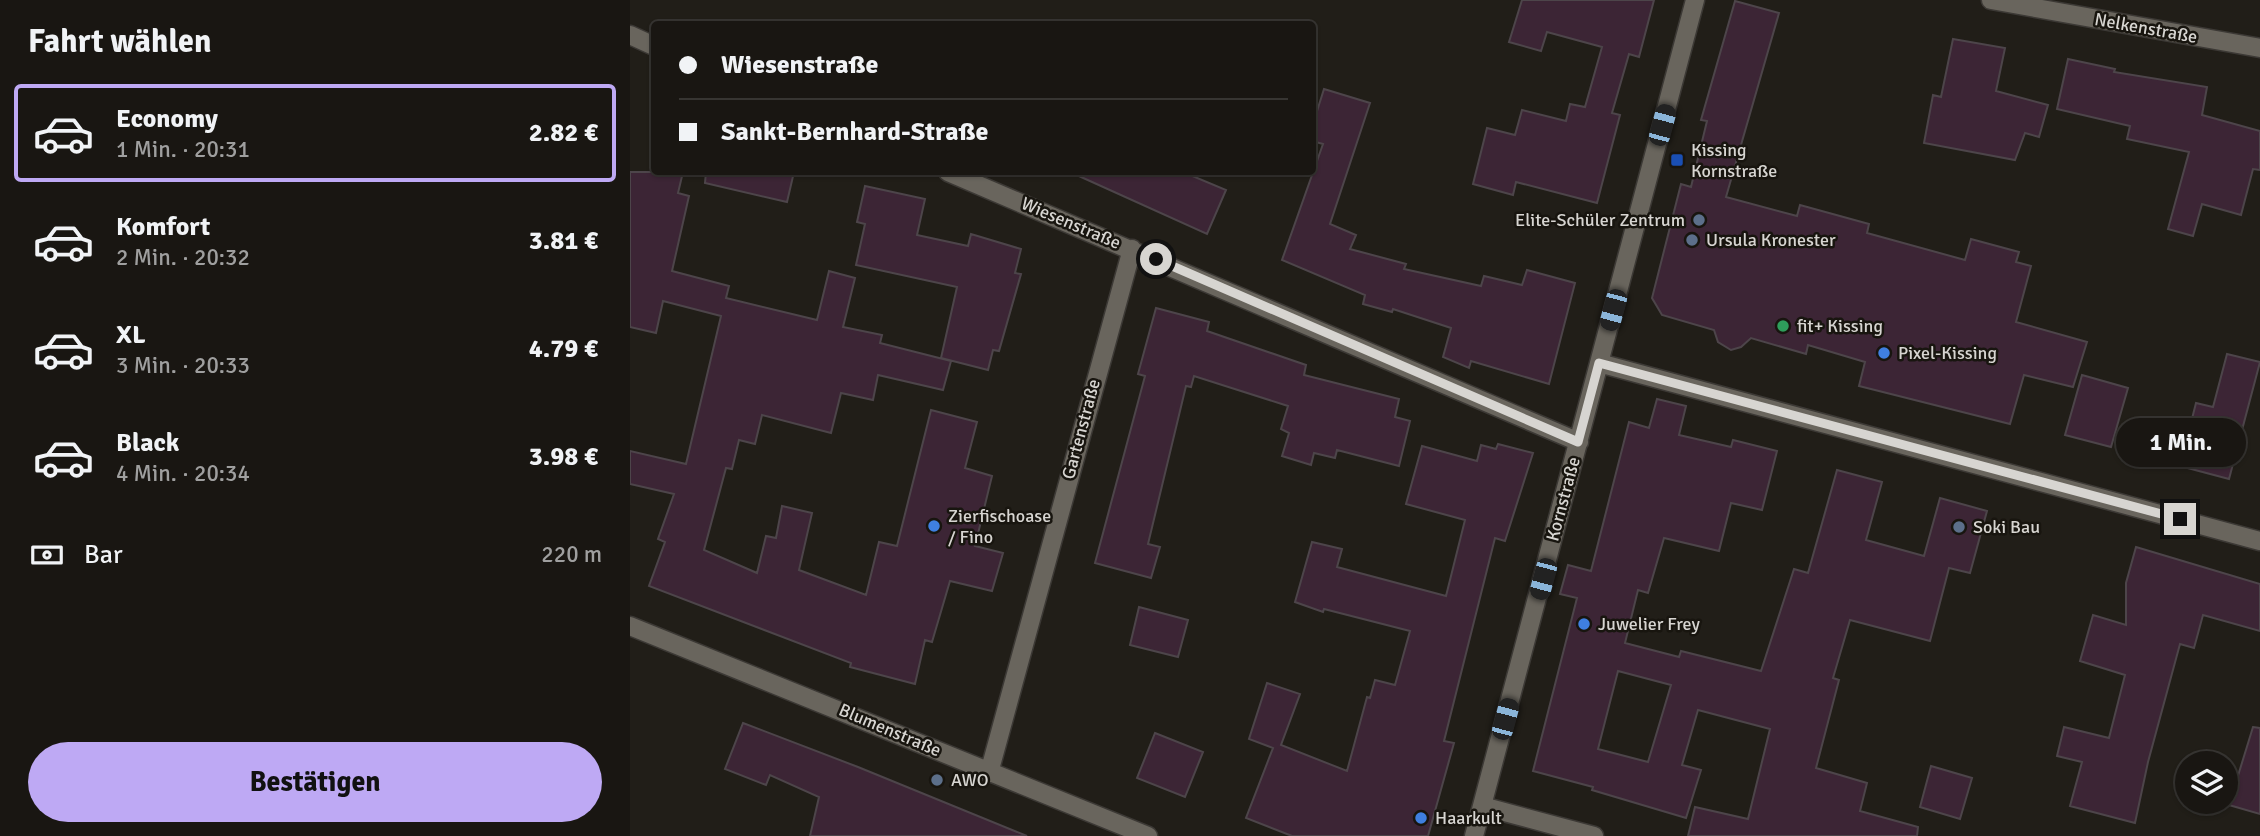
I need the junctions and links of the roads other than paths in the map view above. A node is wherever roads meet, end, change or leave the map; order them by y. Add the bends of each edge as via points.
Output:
1 (1695, 0) edge
2 (1991, 0) edge
3 (630, 35) edge
4 (651, 45) edge
5 (2260, 48) edge
6 (955, 175) edge
7 (1132, 249) junction
8 (1599, 363) junction
9 (1578, 442) junction
10 (2260, 541) edge
11 (630, 626) edge
12 (989, 772) junction
13 (1482, 806) junction
14 (1148, 836) edge
15 (1474, 836) edge
16 (1594, 836) edge

1 - 8 street, Kornstraße
2 - 5 street, Nelkenstraße
3 - 4 street
6 - 7 street, Wiesenstraße
7 - 9 street, Wiesenstraße
7 - 12 street, Gartenstraße
8 - 9 street, Kornstraße
8 - 10 street
9 - 13 street, Kornstraße
11 - 12 street, Blumenstraße
12 - 14 street, Blumenstraße
13 - 15 street, Kornstraße
13 - 16 street

